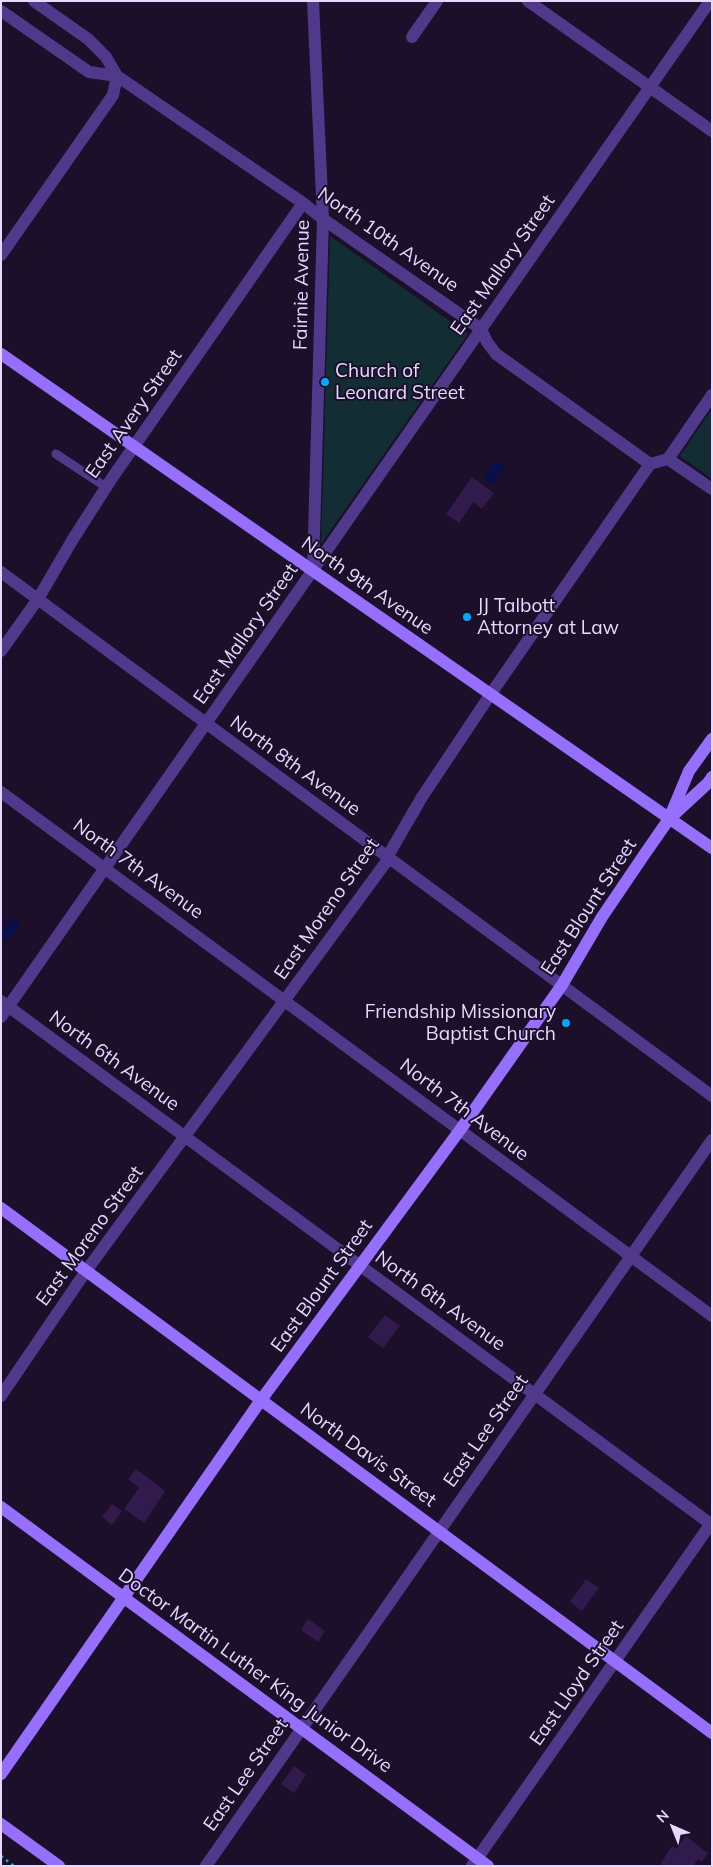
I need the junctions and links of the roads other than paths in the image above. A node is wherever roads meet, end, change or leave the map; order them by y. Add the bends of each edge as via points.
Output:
1 (34, 1) edge
2 (313, 1) edge
3 (437, 1) edge
4 (528, 1) edge
5 (710, 1) edge
6 (1, 11) edge
7 (412, 38) dead end
8 (117, 76) junction
9 (649, 88) junction
10 (712, 130) edge
11 (303, 203) junction
12 (323, 219) junction
13 (1, 255) edge
14 (481, 329) junction
15 (1, 354) edge
16 (712, 395) edge
17 (134, 446) junction
18 (56, 454) dead end
19 (668, 459) junction
20 (650, 464) junction
21 (106, 487) junction
22 (712, 489) edge
23 (313, 570) junction
24 (1, 572) edge
25 (38, 599) junction
26 (1, 650) edge
27 (490, 695) junction
28 (206, 723) junction
29 (712, 739) edge
30 (712, 777) edge
31 (1, 792) edge
32 (669, 819) junction
33 (712, 848) edge
34 (389, 858) junction
35 (105, 868) junction
36 (562, 985) junction
37 (285, 1001) junction
38 (4, 1008) edge
39 (712, 1096) edge
40 (460, 1130) junction
41 (185, 1137) junction
42 (712, 1140) edge
43 (1, 1208) edge
44 (631, 1256) junction
45 (360, 1266) junction
46 (86, 1271) junction
47 (712, 1316) edge
48 (534, 1394) junction
49 (1, 1396) edge
50 (261, 1400) junction
51 (1, 1507) edge
52 (711, 1524) edge
53 (439, 1531) junction
54 (123, 1597) junction
55 (615, 1661) junction
56 (302, 1729) junction
57 (712, 1733) edge
58 (1, 1774) edge
59 (1, 1824) edge
60 (479, 1863) edge
61 (59, 1866) edge
62 (206, 1866) edge

1 - 8 street, North 10th Avenue via 88,39 106,57
2 - 12 street, Fairnie Avenue
3 - 7 street
4 - 9 street
5 - 9 street, East Mallory Street
6 - 8 street, North 10th Avenue via 89,72
8 - 11 street, North 10th Avenue
8 - 13 street via 113,95
9 - 10 street
9 - 14 street, East Mallory Street
11 - 12 street, North 10th Avenue
11 - 17 street, East Avery Street
12 - 14 street, North 10th Avenue
12 - 23 street, Fairnie Avenue
14 - 20 street, North 10th Avenue via 496,354
14 - 23 street, East Mallory Street
15 - 17 main road, North 9th Avenue
16 - 19 street
17 - 21 street, East Avery Street
17 - 23 main road, North 9th Avenue
18 - 21 lane
19 - 20 street
19 - 22 street
20 - 27 street, East Moreno Street
21 - 25 street, East Avery Street
23 - 27 main road, North 9th Avenue
23 - 28 street, East Mallory Street
24 - 25 street, North 8th Avenue
25 - 26 street, East Avery Street
25 - 28 street, North 8th Avenue
27 - 32 main road, North 9th Avenue
27 - 34 street, East Moreno Street via 422,798
28 - 34 street, North 8th Avenue
28 - 35 street, East Mallory Street
29 - 32 main road, East Blount Street via 689,771
30 - 32 main road, East Blount Street
31 - 35 street, North 7th Avenue
32 - 33 main road, North 9th Avenue
32 - 36 main road, East Blount Street via 602,917
34 - 36 street, North 8th Avenue
34 - 37 street, East Moreno Street
35 - 37 street, North 7th Avenue
35 - 38 street, East Mallory Street
36 - 39 street, North 8th Avenue
36 - 40 main road, East Blount Street
37 - 40 street, North 7th Avenue
37 - 41 street, East Moreno Street
38 - 41 street, North 6th Avenue
40 - 44 street, North 7th Avenue
40 - 45 main road, East Blount Street
41 - 45 street, North 6th Avenue
41 - 46 street, East Moreno Street
42 - 44 street, East Lee Street
43 - 46 main road, North Davis Street
44 - 47 street, North 7th Avenue
44 - 48 street, East Lee Street
45 - 48 street, North 6th Avenue
45 - 50 main road, East Blount Street
46 - 49 street, East Moreno Street
46 - 50 main road, North Davis Street
48 - 52 street, North 6th Avenue
48 - 53 street, East Lee Street
50 - 53 main road, North Davis Street
50 - 54 main road, East Blount Street
51 - 54 main road, Doctor Martin Luther King Junior Drive
52 - 55 street, East Lloyd Street
53 - 55 main road, North Davis Street
53 - 56 street, East Lee Street
54 - 56 main road, Doctor Martin Luther King Junior Drive
54 - 58 main road, East Blount Street
55 - 57 main road, North Davis Street
55 - 60 street, East Lloyd Street
56 - 60 main road, Doctor Martin Luther King Junior Drive
56 - 62 street, East Lee Street
59 - 61 main road

